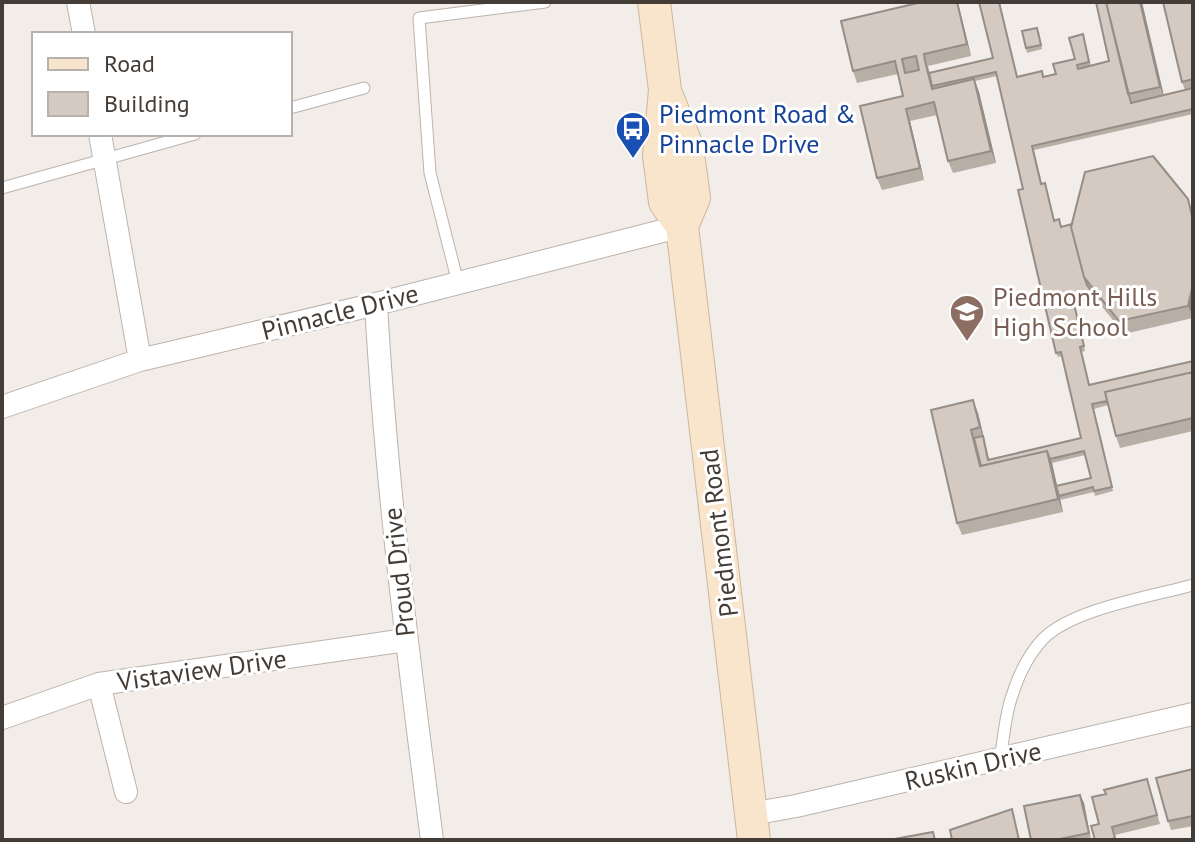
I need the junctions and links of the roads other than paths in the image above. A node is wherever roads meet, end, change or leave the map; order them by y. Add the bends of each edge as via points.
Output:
1 (78, 2) edge
2 (545, 2) edge
3 (654, 2) edge
4 (84, 32) edge
5 (364, 88) dead end
6 (292, 107) edge
7 (100, 136) edge
8 (188, 136) edge
9 (104, 160) junction
10 (2, 188) edge
11 (682, 226) junction
12 (458, 283) junction
13 (376, 304) junction
14 (140, 360) junction
15 (2, 407) edge
16 (1193, 585) edge
17 (406, 640) junction
18 (99, 684) junction
19 (1193, 714) edge
20 (2, 718) edge
21 (1000, 759) junction
22 (126, 792) dead end
23 (753, 827) edge
24 (432, 840) edge

1 - 4 street
2 - 12 lane via 419,18 430,173
3 - 11 main road, Piedmont Road via 665,90 659,156 665,202
5 - 6 lane
7 - 9 street
8 - 9 lane
9 - 10 lane
9 - 14 street
11 - 12 street, Pinnacle Drive
11 - 23 main road, Piedmont Road
12 - 13 street, Pinnacle Drive
13 - 14 street, Pinnacle Drive
13 - 17 street, Proud Drive via 383,431
14 - 15 street, Pinnacle Drive
16 - 21 lane via 1097,611 1044,638 1011,696
17 - 18 street, Vistaview Drive
17 - 24 street, Proud Drive
18 - 20 street, Vistaview Drive
18 - 22 street
19 - 21 street, Ruskin Drive
21 - 23 street, Ruskin Drive

